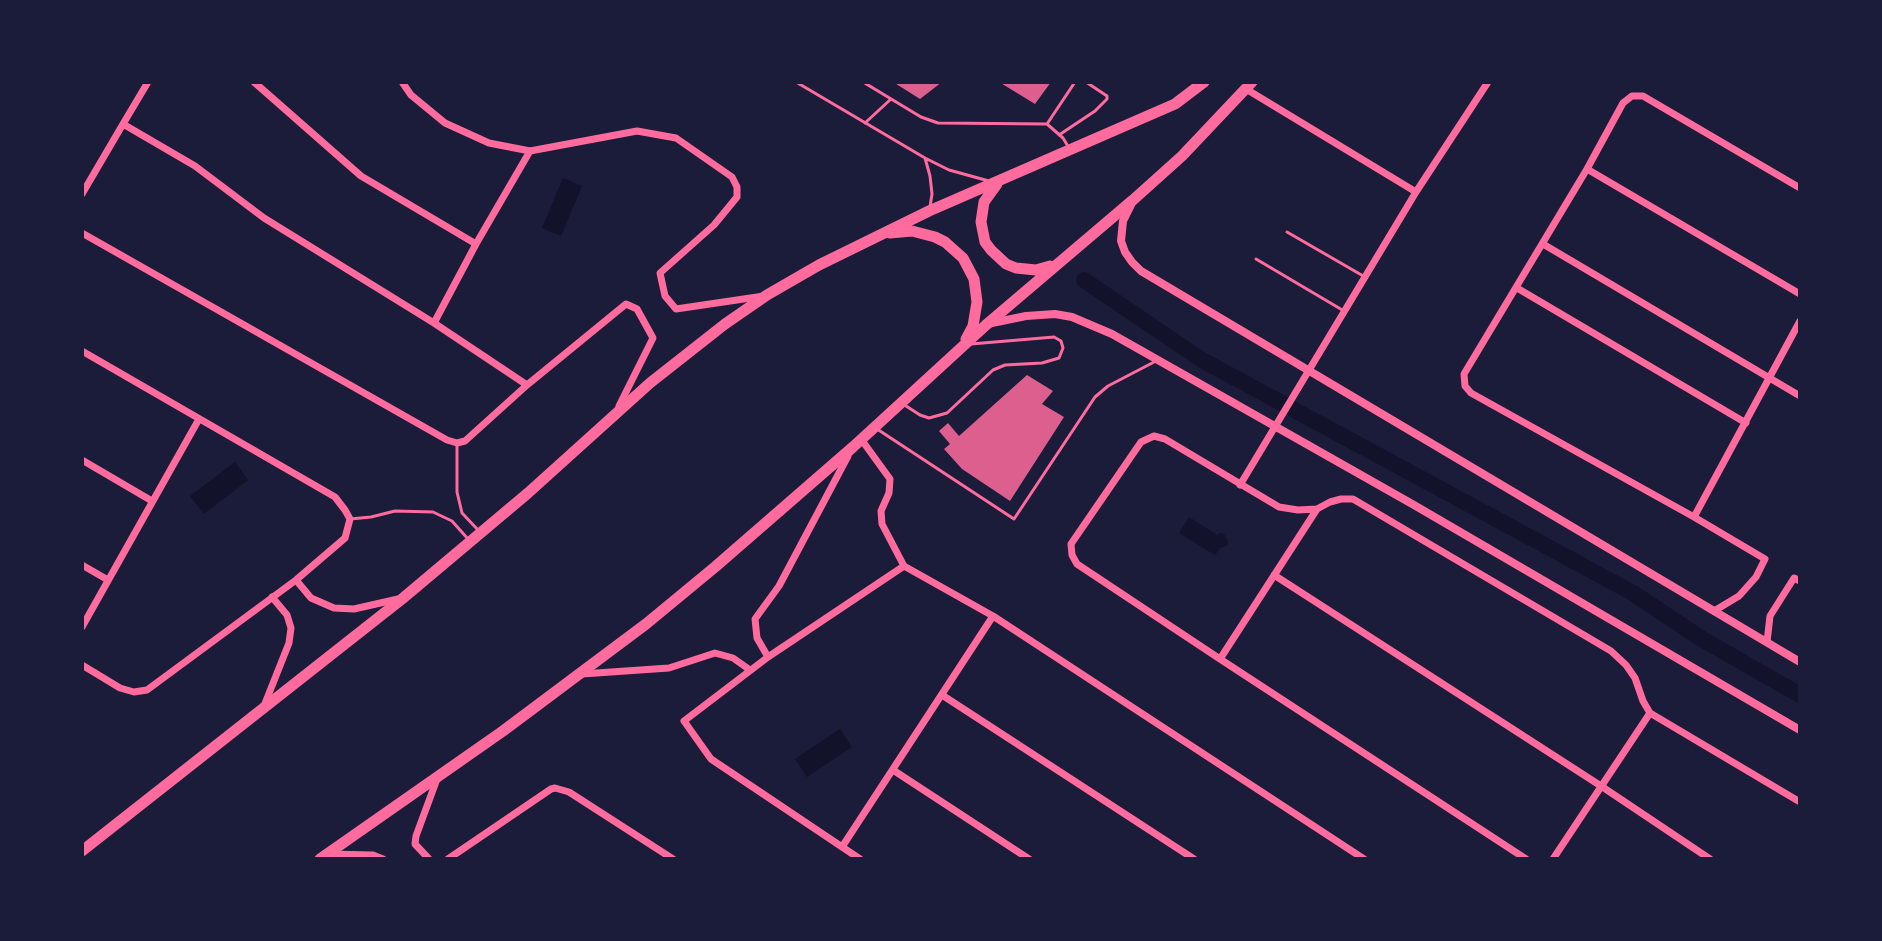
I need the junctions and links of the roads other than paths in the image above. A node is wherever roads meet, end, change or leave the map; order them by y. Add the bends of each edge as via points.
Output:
1 (148, 82) edge
2 (254, 82) edge
3 (402, 82) edge
4 (796, 82) edge
5 (863, 82) edge
6 (1075, 82) edge
7 (1086, 82) edge
8 (1204, 82) edge
9 (1488, 82) edge
10 (1249, 86) edge
11 (891, 99) junction
12 (865, 123) junction
13 (123, 124) junction
14 (1047, 124) junction
15 (1059, 135) junction
16 (1070, 150) junction
17 (530, 151) junction
18 (925, 158) junction
19 (1587, 169) junction
20 (999, 180) junction
21 (1800, 188) edge
22 (1416, 192) junction
23 (82, 194) edge
24 (1133, 200) junction
25 (929, 211) junction
26 (1287, 232) dead end
27 (82, 233) edge
28 (874, 237) junction
29 (476, 244) junction
30 (1543, 244) junction
31 (1063, 257) junction
32 (1256, 259) dead end
33 (1365, 277) junction
34 (1517, 288) junction
35 (1800, 294) edge
36 (767, 295) junction
37 (1344, 311) junction
38 (1800, 321) edge
39 (434, 323) junction
40 (986, 325) junction
41 (964, 344) junction
42 (82, 351) edge
43 (952, 354) junction
44 (1157, 360) junction
45 (1307, 370) junction
46 (1769, 378) junction
47 (527, 385) junction
48 (1800, 396) edge
49 (900, 402) junction
50 (615, 416) junction
51 (199, 419) junction
52 (1746, 423) junction
53 (1274, 426) junction
54 (874, 427) junction
55 (457, 443) junction
56 (857, 443) junction
57 (82, 460) edge
58 (1240, 485) junction
59 (152, 501) junction
60 (1317, 509) junction
61 (1694, 517) junction
62 (350, 519) junction
63 (476, 537) junction
64 (82, 565) edge
65 (904, 566) junction
66 (1274, 575) junction
67 (108, 580) junction
68 (296, 580) junction
69 (1797, 580) edge
70 (272, 597) junction
71 (402, 599) junction
72 (1714, 611) junction
73 (993, 616) junction
74 (82, 627) edge
75 (1767, 642) junction
76 (768, 657) junction
77 (1220, 659) junction
78 (1800, 662) edge
79 (82, 665) edge
80 (750, 670) junction
81 (580, 674) junction
82 (942, 695) junction
83 (264, 706) junction
84 (1650, 713) junction
85 (1800, 730) edge
86 (893, 770) junction
87 (438, 777) junction
88 (1601, 786) junction
89 (1800, 802) edge
90 (842, 847) junction
91 (658, 850) junction
92 (82, 851) edge
93 (324, 857) edge
94 (383, 859) edge
95 (429, 859) edge
96 (448, 859) edge
97 (652, 859) edge
98 (673, 859) edge
99 (860, 859) edge
100 (1029, 859) edge
101 (1194, 859) edge
102 (1364, 859) edge
103 (1526, 859) edge
104 (1553, 859) edge
105 (1710, 859) edge

1 - 13 street
2 - 29 street via 361,176
3 - 17 street via 445,123 489,143
4 - 12 lane
5 - 11 lane
6 - 14 lane
7 - 15 lane via 1107,99
8 - 16 main road via 1175,104
9 - 22 street
10 - 22 street
10 - 24 main road
11 - 12 lane
11 - 14 lane via 938,123
12 - 18 lane
13 - 23 street
13 - 39 street
14 - 15 lane
15 - 16 lane
16 - 20 main road
17 - 29 street
17 - 36 street via 637,131 676,138 732,177 737,197 660,273 665,296 676,309
18 - 20 lane via 949,170
18 - 25 lane
19 - 21 street via 1623,103 1638,95
19 - 30 street
19 - 35 street
20 - 25 main road
20 - 31 main road via 982,212 982,232 991,250 1006,264 1026,270 1046,268
22 - 33 street
24 - 31 main road
24 - 45 street via 1121,232 1125,252 1141,271
25 - 28 main road
26 - 33 lane
27 - 55 street
28 - 36 main road
28 - 43 main road via 924,233 955,250 969,268 976,314 968,336
29 - 39 street
30 - 34 street
30 - 46 street
31 - 40 main road
32 - 37 lane
33 - 37 street
34 - 52 street
34 - 61 street via 1464,374 1465,386
36 - 50 main road via 677,361
37 - 45 street
38 - 46 street
39 - 47 street
40 - 41 main road
40 - 44 street via 1026,316 1072,317
41 - 43 main road
41 - 49 lane via 1054,337 1063,348 1059,358 993,370 947,413 929,418
42 - 51 street
43 - 49 main road
44 - 53 street
44 - 54 lane via 1095,397 1014,519
45 - 53 street
45 - 72 street
46 - 48 street
46 - 52 street
47 - 50 street via 626,304 637,309 653,338
47 - 55 street
49 - 54 main road
50 - 63 main road
51 - 59 street
51 - 62 street via 335,497
52 - 61 street
53 - 58 street
53 - 85 street
54 - 56 main road
55 - 63 lane via 457,492
56 - 65 street via 890,479 882,524
56 - 76 street via 779,586 755,619 757,638
56 - 81 main road via 715,567
57 - 59 street
58 - 60 street via 1279,507
58 - 77 street via 1165,439 1149,437 1071,544 1077,564
59 - 67 street
60 - 66 street
60 - 84 street via 1353,499 1611,651 1635,678
61 - 72 street via 1765,559 1739,596
62 - 63 lane via 395,511 433,512
62 - 68 street via 345,538
63 - 71 main road
64 - 67 street
65 - 73 street
65 - 76 street
66 - 77 street
66 - 88 street
67 - 74 street
68 - 70 street
68 - 71 street via 311,598 334,608
69 - 75 street via 1770,616
70 - 79 street via 147,690 120,688
70 - 83 street via 291,628
71 - 83 main road
72 - 75 street
73 - 82 street
73 - 102 street
75 - 78 street
76 - 80 street
77 - 103 street
80 - 81 street via 715,653 669,668
80 - 90 street via 684,721 711,759
81 - 87 main road
82 - 86 street
82 - 101 street
83 - 92 main road
84 - 88 street
84 - 89 street
86 - 90 street
86 - 100 street
87 - 93 main road
87 - 95 street via 415,844
88 - 104 street
88 - 105 street
90 - 99 street
91 - 96 street via 555,788
91 - 97 street
91 - 98 street
93 - 94 street

